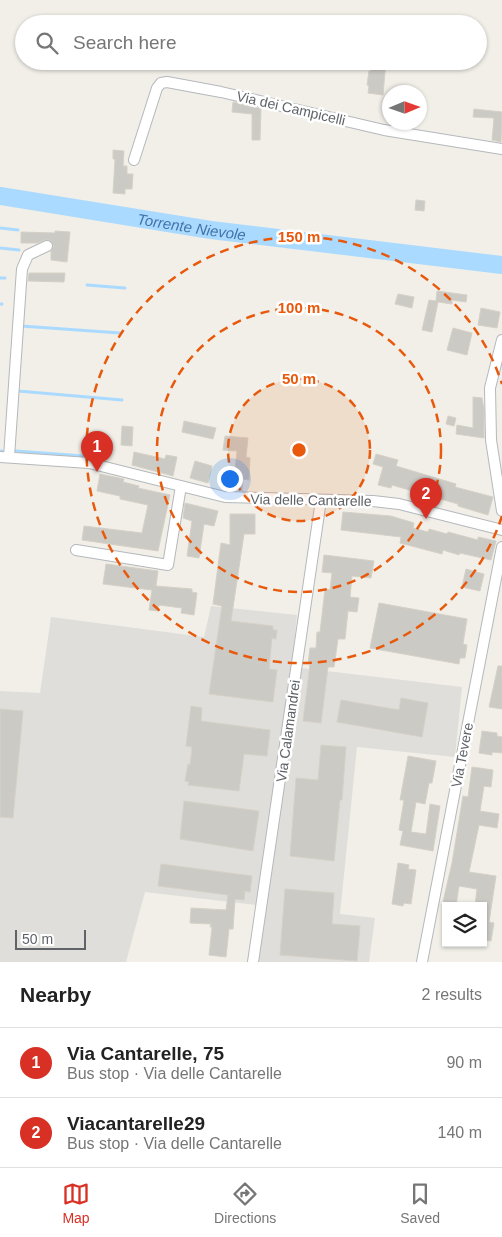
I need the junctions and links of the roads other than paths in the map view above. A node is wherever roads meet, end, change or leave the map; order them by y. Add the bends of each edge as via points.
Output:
1 (502, 149) edge
2 (134, 160) dead end
3 (47, 246) dead end
4 (502, 340) edge
5 (5, 457) edge
6 (181, 486) junction
7 (321, 500) junction
8 (502, 511) edge
9 (502, 530) edge
10 (502, 547) edge
11 (76, 550) dead end
12 (253, 962) edge
13 (422, 962) edge

1 - 2 street, Via dei Campicelli via 384,130 167,82 157,88
3 - 5 street via 28,255 22,269
4 - 8 street via 490,388 491,440
5 - 6 street, Via delle Cantarelle via 89,463
6 - 7 street, Via delle Cantarelle via 225,498
6 - 11 street via 168,566
7 - 9 street, Via delle Cantarelle via 399,504
7 - 12 street, Via Calamandrei
10 - 13 street, Via Tevere

